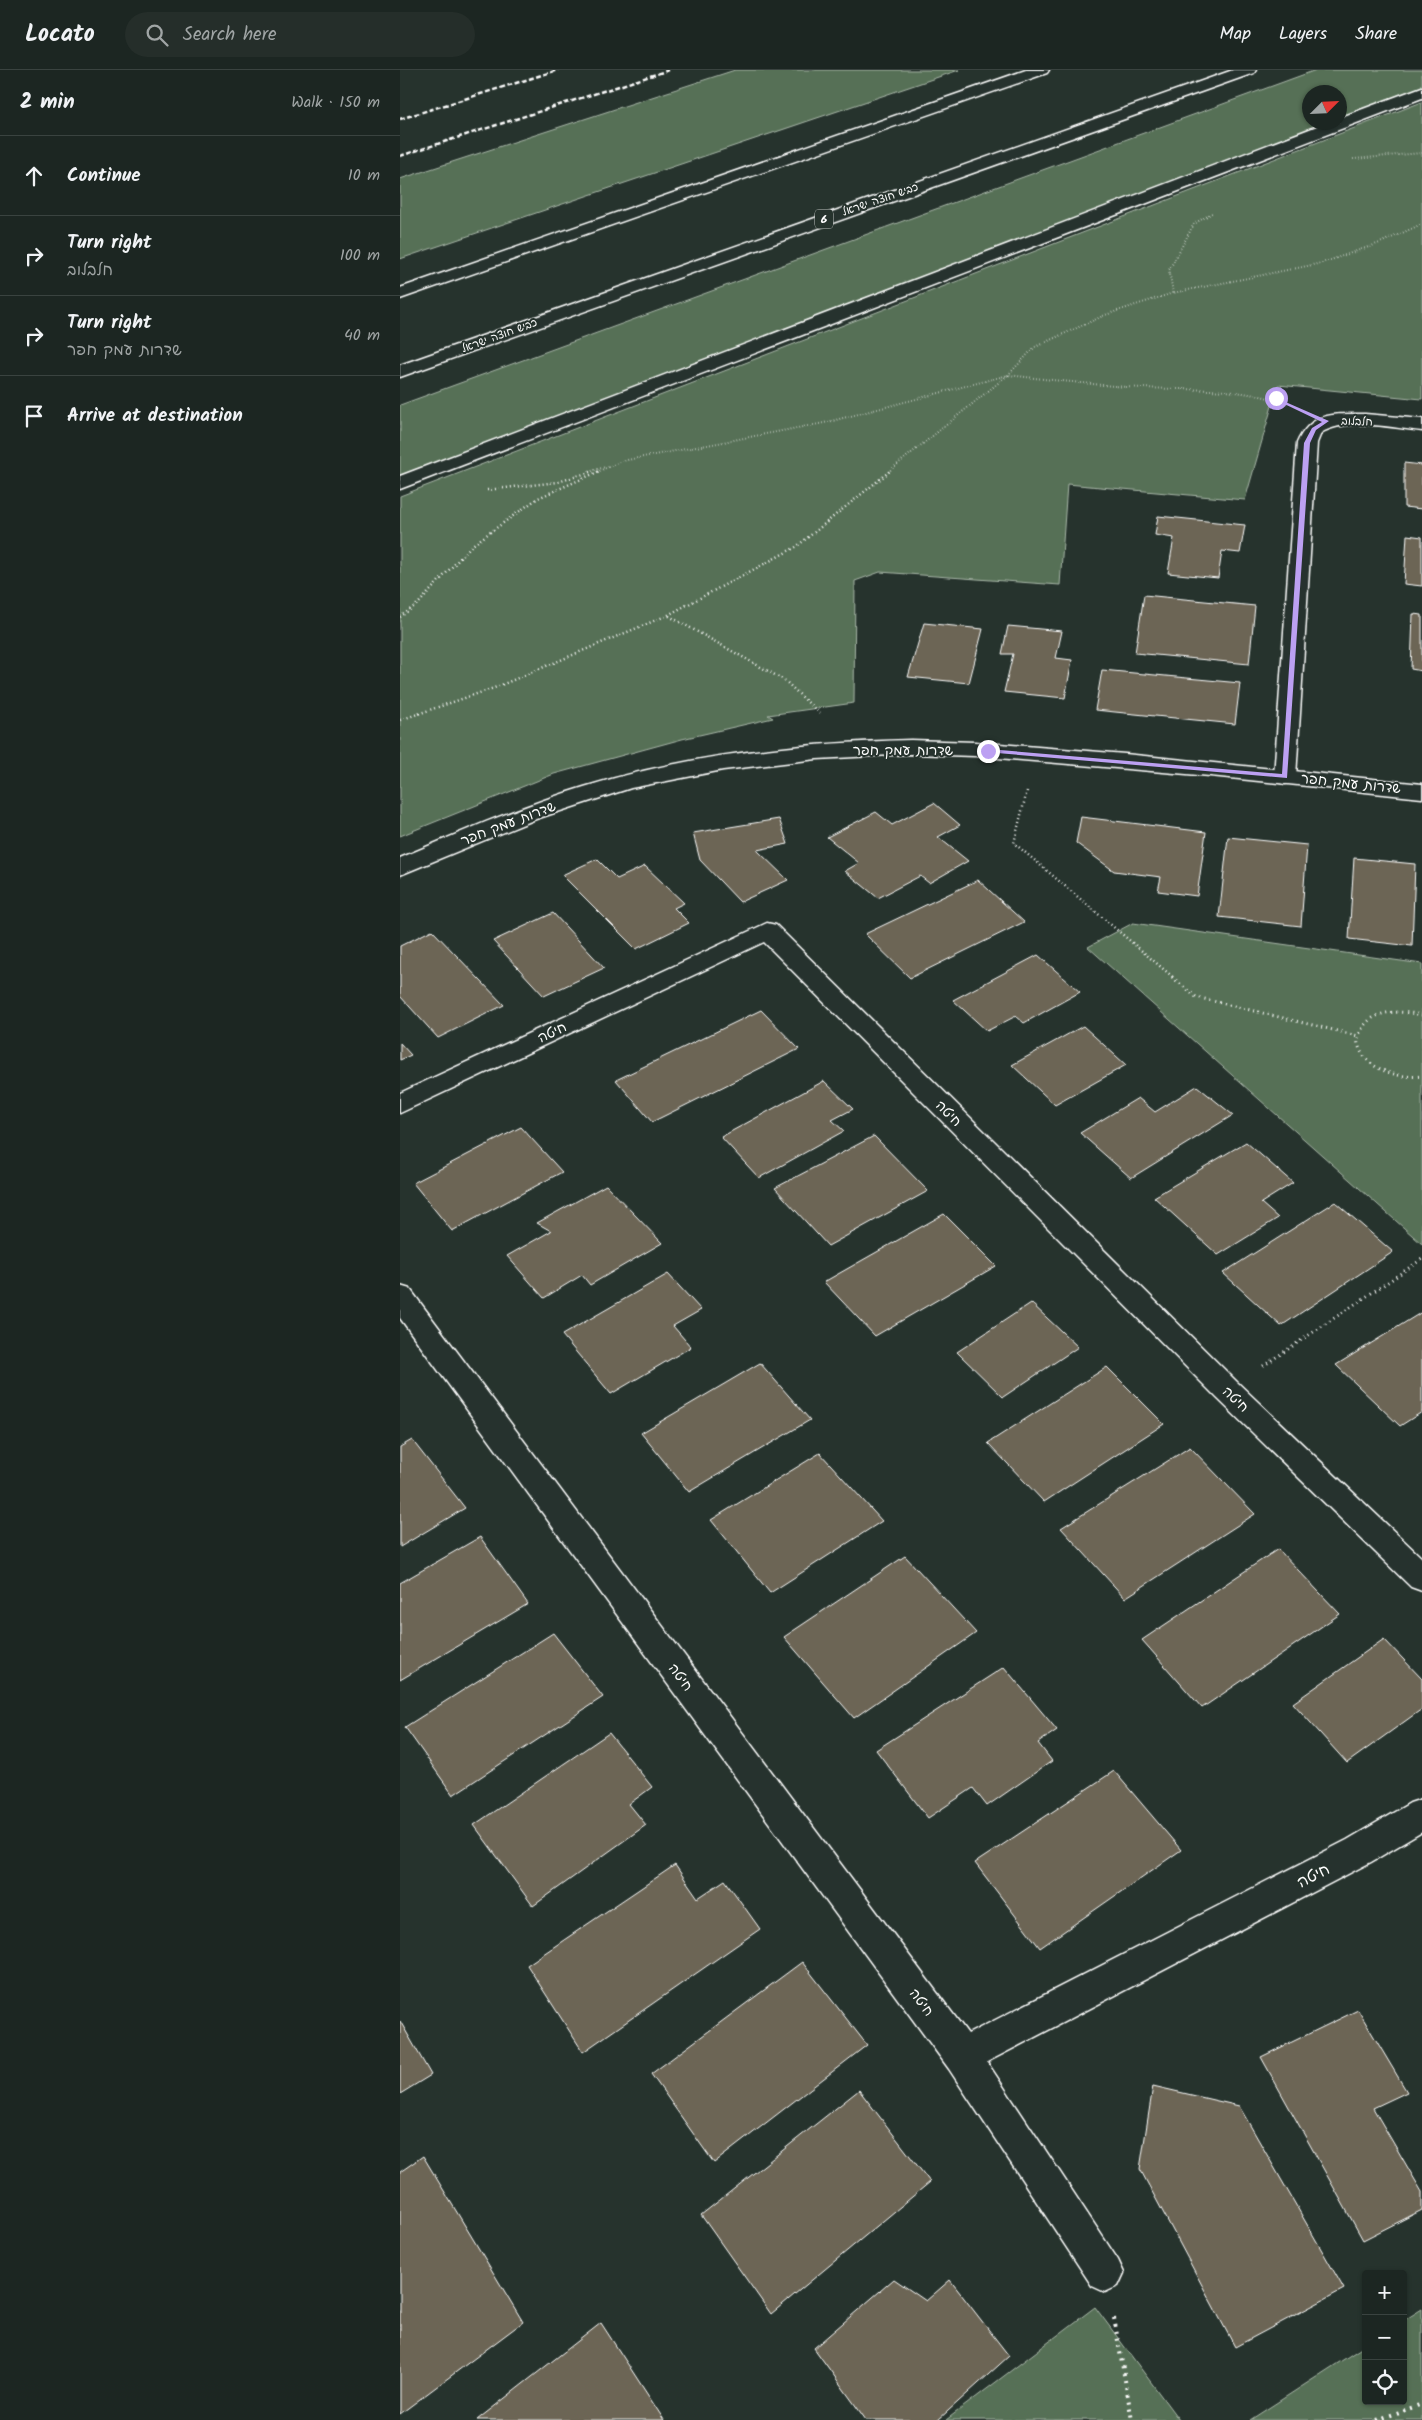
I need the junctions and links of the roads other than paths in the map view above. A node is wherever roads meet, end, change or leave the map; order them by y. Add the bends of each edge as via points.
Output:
1 (1042, 70) edge
2 (1248, 70) edge
3 (1422, 92) edge
4 (400, 294) edge
5 (400, 371) edge
6 (1422, 426) edge
7 (400, 483) edge
8 (1285, 777) junction
9 (1422, 791) edge
10 (400, 867) edge
11 (400, 1104) edge
12 (400, 1297) edge
13 (1422, 1578) edge
14 (1422, 1814) edge
15 (962, 2056) junction
16 (1105, 2273) road end

1 - 4 main road
2 - 5 main road, כביש חוצה ישראל / 6
3 - 7 main road
6 - 8 main road, חלבלוב via 1346,419 1326,421 1314,429 1307,443
8 - 9 main road, שדרות עמק חפר
8 - 10 main road, שדרות עמק חפר via 1036,754 913,747 857,749 727,762 658,774 590,793 523,815
11 - 13 main road, חיטה via 767,931 1227,1390
12 - 15 main road, חיטה
14 - 15 main road, חיטה via 1359,1851
15 - 16 main road, חיטה

